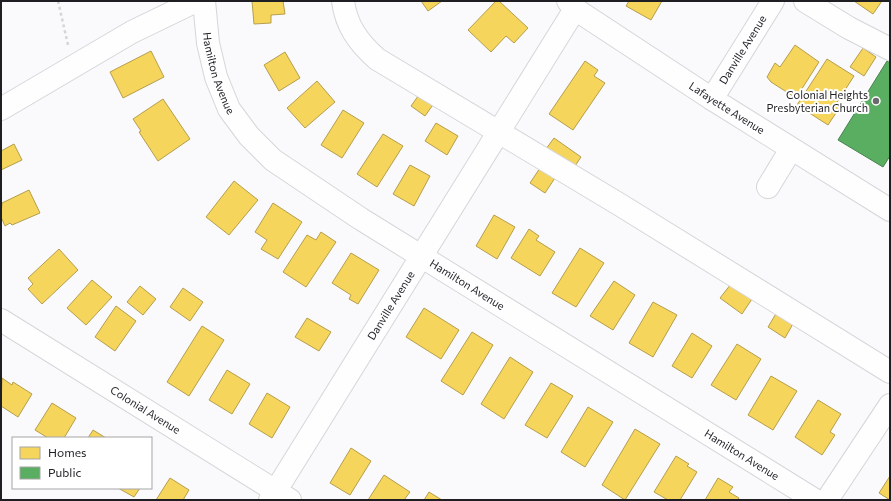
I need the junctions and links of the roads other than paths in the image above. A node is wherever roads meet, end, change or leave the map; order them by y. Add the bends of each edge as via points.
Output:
1 (196, 1) edge
2 (204, 1) edge
3 (343, 1) edge
4 (773, 1) edge
5 (805, 1) edge
6 (571, 5) edge
7 (890, 49) edge
8 (712, 99) junction
9 (1, 109) edge
10 (498, 131) junction
11 (791, 149) junction
12 (768, 187) dead end
13 (890, 210) edge
14 (421, 256) junction
15 (1, 320) edge
16 (890, 372) edge
17 (890, 405) edge
18 (278, 497) edge
19 (815, 500) edge
20 (827, 500) edge

1 - 9 street via 132,32
2 - 14 street, Hamilton Avenue via 208,43 216,77 229,109 249,136 294,176
3 - 10 street via 344,12 352,31 361,45 377,59
4 - 8 street, Danville Avenue
5 - 7 street
6 - 8 street, Lafayette Avenue
6 - 10 street, Danville Avenue
8 - 11 street, Lafayette Avenue
10 - 14 street, Danville Avenue
10 - 16 street
11 - 12 street
11 - 13 street, Lafayette Avenue
14 - 18 street, Danville Avenue
14 - 19 street, Hamilton Avenue
15 - 18 street, Colonial Avenue
17 - 20 street

